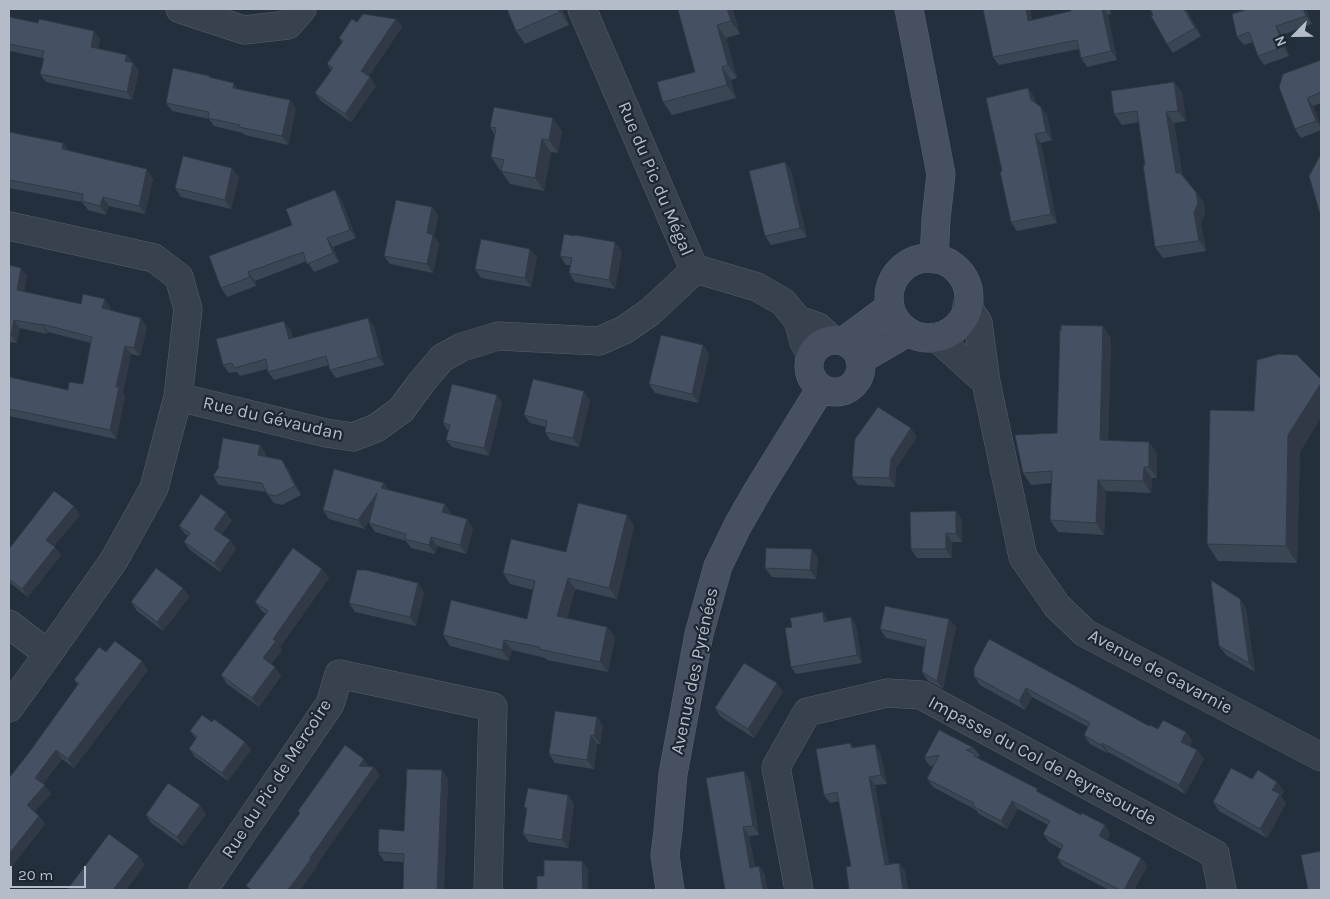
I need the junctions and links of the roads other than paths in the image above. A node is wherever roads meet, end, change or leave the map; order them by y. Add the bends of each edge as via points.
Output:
1 (180, 9) edge
2 (302, 9) edge
3 (582, 9) edge
4 (909, 9) edge
5 (9, 226) edge
6 (934, 258) junction
7 (696, 269) junction
8 (967, 306) junction
9 (890, 307) junction
10 (908, 332) junction
11 (936, 337) junction
12 (837, 349) junction
13 (986, 382) junction
14 (821, 388) junction
15 (178, 397) junction
16 (9, 624) edge
17 (48, 654) junction
18 (9, 708) edge
19 (1321, 758) edge
20 (203, 890) edge
21 (488, 890) edge
22 (670, 890) edge
23 (799, 890) edge
24 (1222, 890) edge

1 - 2 street via 244,30 288,25
3 - 7 street, Rue du Pic du Mégal
4 - 6 main road via 942,174
5 - 15 street via 154,258 179,277 188,309
6 - 8 main road via 949,264 961,275 967,290
6 - 9 main road via 925,258 902,268 890,290
7 - 12 street, Rue du Pic du Mégal via 757,287 783,302 798,320 818,327
7 - 15 street, Rue du Gévaudan via 650,312 624,330 599,340 498,336 462,347 442,358 401,410 376,428 353,437
8 - 11 main road via 956,327
8 - 13 street, Avenue de Gavarnie via 978,323
9 - 10 main road via 898,324
9 - 12 main road
10 - 11 main road via 921,337
10 - 12 main road
11 - 13 street
12 - 14 main road via 808,361 810,377
12 - 14 main road via 861,366 858,378 844,390 832,392
13 - 19 street, Avenue de Gavarnie via 1023,557 1057,606 1085,633
14 - 22 main road, Avenue des Pyrénées via 758,490 718,566 699,634 673,774 665,855
15 - 17 street via 154,488 114,560
16 - 17 street
17 - 18 street
20 - 21 street, Rue du Pic de Mercoire via 330,704 339,674 493,707
23 - 24 street, Impasse du Col de Peyresourde via 776,767 807,712 887,693 921,695 1215,854

